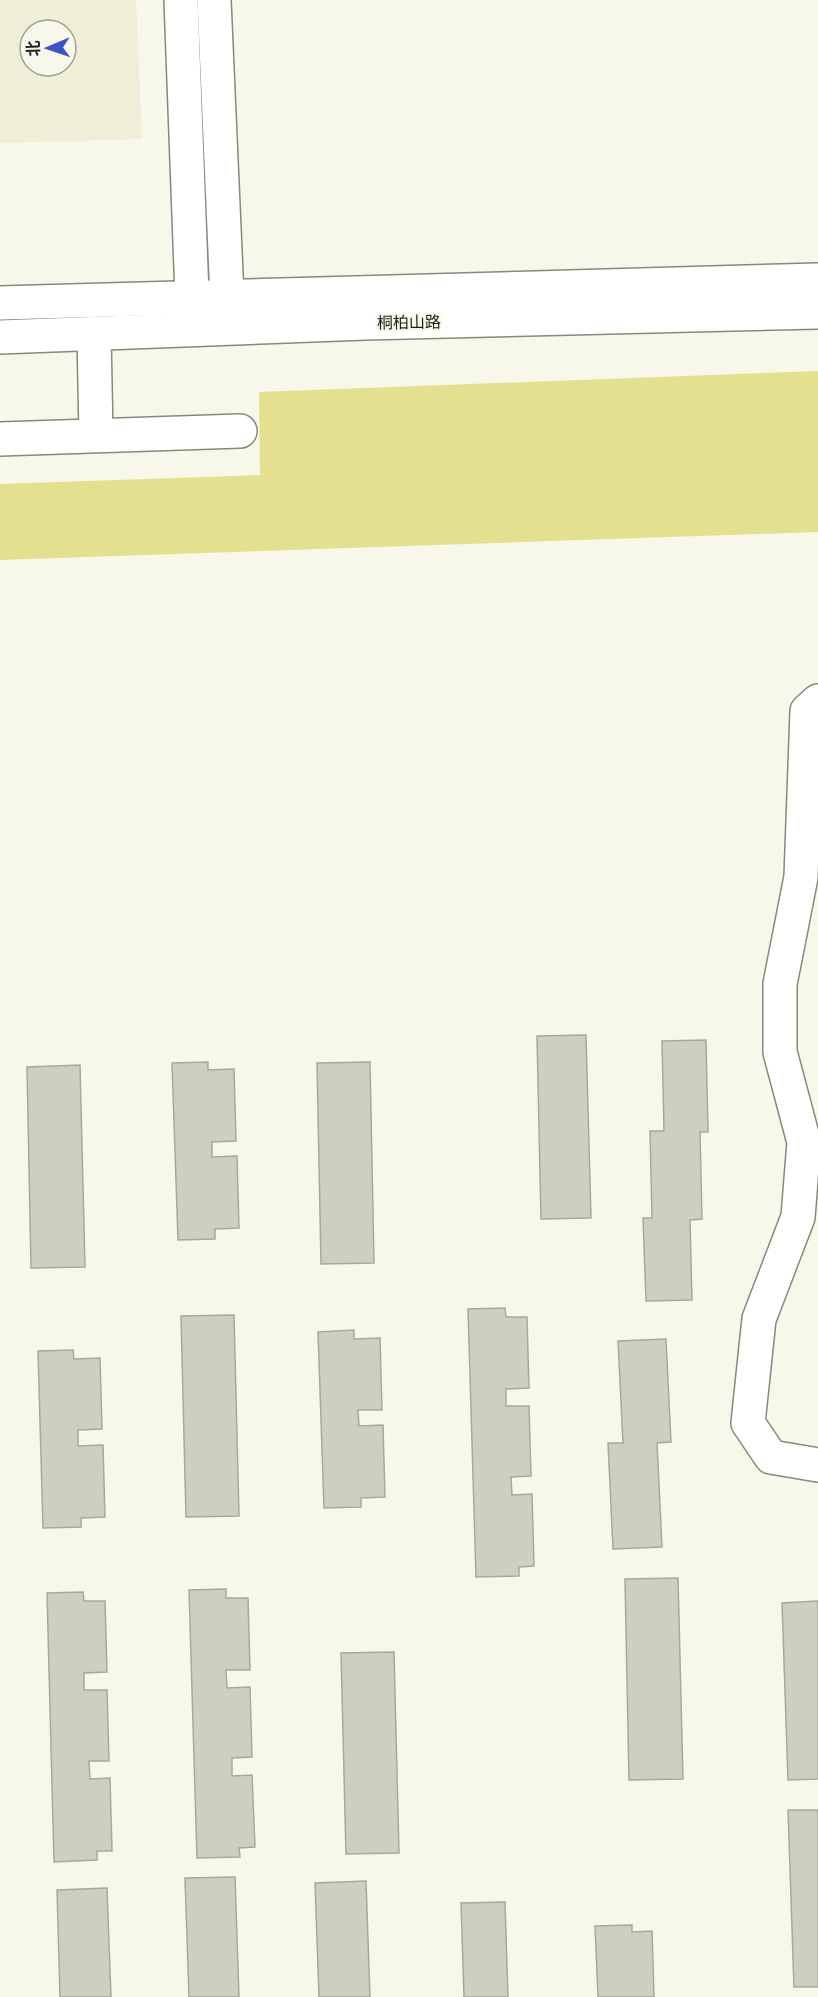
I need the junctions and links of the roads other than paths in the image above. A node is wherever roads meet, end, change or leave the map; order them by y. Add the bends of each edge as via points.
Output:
1 (181, 0) edge
2 (214, 0) edge
3 (818, 280) edge
4 (192, 296) junction
5 (227, 297) junction
6 (0, 303) edge
7 (818, 312) edge
8 (209, 330) junction
9 (94, 334) junction
10 (0, 337) edge
11 (240, 431) dead end
12 (96, 435) junction
13 (0, 439) edge
14 (818, 701) edge
15 (818, 1464) edge

1 - 4 street
2 - 5 street
3 - 5 street, 桐柏山路
4 - 5 street, 桐柏山路
4 - 6 street, 桐柏山路
4 - 8 street
5 - 8 street
7 - 8 street, 桐柏山路
8 - 9 street, 桐柏山路
9 - 10 street, 桐柏山路
9 - 12 street
11 - 12 street
12 - 13 street
14 - 15 street via 807,711 801,877 780,984 780,1052 804,1142 798,1217 759,1319 748,1423 771,1457

